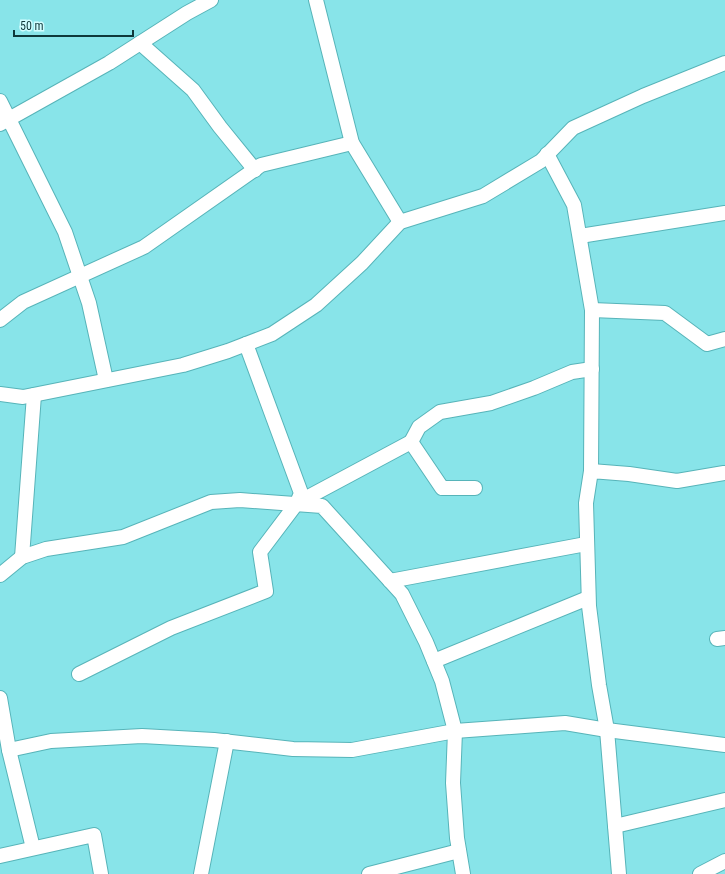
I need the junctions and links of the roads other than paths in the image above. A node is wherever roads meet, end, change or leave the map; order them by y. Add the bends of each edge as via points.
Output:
1 (211, 0) edge
2 (316, 0) edge
3 (140, 43) junction
4 (725, 63) edge
5 (0, 101) edge
6 (4, 121) edge
7 (352, 143) junction
8 (547, 154) junction
9 (255, 170) junction
10 (725, 213) edge
11 (400, 222) junction
12 (580, 236) junction
13 (80, 276) junction
14 (592, 310) junction
15 (0, 320) edge
16 (725, 339) edge
17 (246, 344) junction
18 (592, 369) junction
19 (106, 380) junction
20 (0, 394) edge
21 (34, 395) junction
22 (411, 442) junction
23 (591, 471) junction
24 (724, 473) dead end
25 (474, 488) dead end
26 (296, 503) junction
27 (586, 544) junction
28 (22, 557) junction
29 (0, 575) edge
30 (390, 581) junction
31 (588, 598) junction
32 (434, 661) junction
33 (79, 674) dead end
34 (0, 698) edge
35 (455, 730) junction
36 (607, 730) junction
37 (227, 741) junction
38 (725, 745) edge
39 (9, 750) junction
40 (725, 800) edge
41 (615, 826) junction
42 (33, 848) junction
43 (459, 851) junction
44 (0, 856) edge
45 (725, 861) edge
46 (101, 874) edge
47 (201, 874) edge
48 (369, 874) edge
49 (463, 874) edge
50 (620, 874) edge
51 (700, 874) edge

1 - 3 street
2 - 7 street
3 - 6 street
3 - 9 street via 193,90
4 - 8 street via 572,128
5 - 6 street
6 - 13 street via 65,232
7 - 9 street via 262,165
7 - 11 street
8 - 11 street via 541,161 483,196
8 - 12 street via 574,204
9 - 13 street via 144,246
10 - 12 street
11 - 17 street via 362,263 316,305 272,334
12 - 14 street
13 - 15 street via 23,302
13 - 19 street via 89,303
14 - 16 street via 665,313 707,344
14 - 18 street
17 - 19 street via 183,365
17 - 26 street via 301,493
18 - 22 street via 572,372 491,403 440,412 419,426
18 - 23 street
19 - 21 street
20 - 21 street via 23,397
21 - 28 street
22 - 25 street via 442,488
22 - 26 street
23 - 24 street via 676,482
23 - 27 street via 586,503
26 - 28 street via 240,500 211,502 123,537 46,549
26 - 30 street via 322,506
26 - 33 street via 260,552 266,590 171,628
27 - 30 street
27 - 31 street
28 - 29 street
30 - 32 street via 402,594
31 - 32 street
31 - 36 street
32 - 35 street
34 - 39 street
35 - 36 street via 565,724
35 - 37 street via 352,750 293,749
35 - 43 street via 453,783
36 - 38 street
36 - 41 street
37 - 39 street via 142,736 51,741
37 - 47 street
39 - 42 street
40 - 41 street
41 - 50 street
42 - 44 street
42 - 46 street via 94,835
43 - 48 street
43 - 49 street
45 - 51 street

